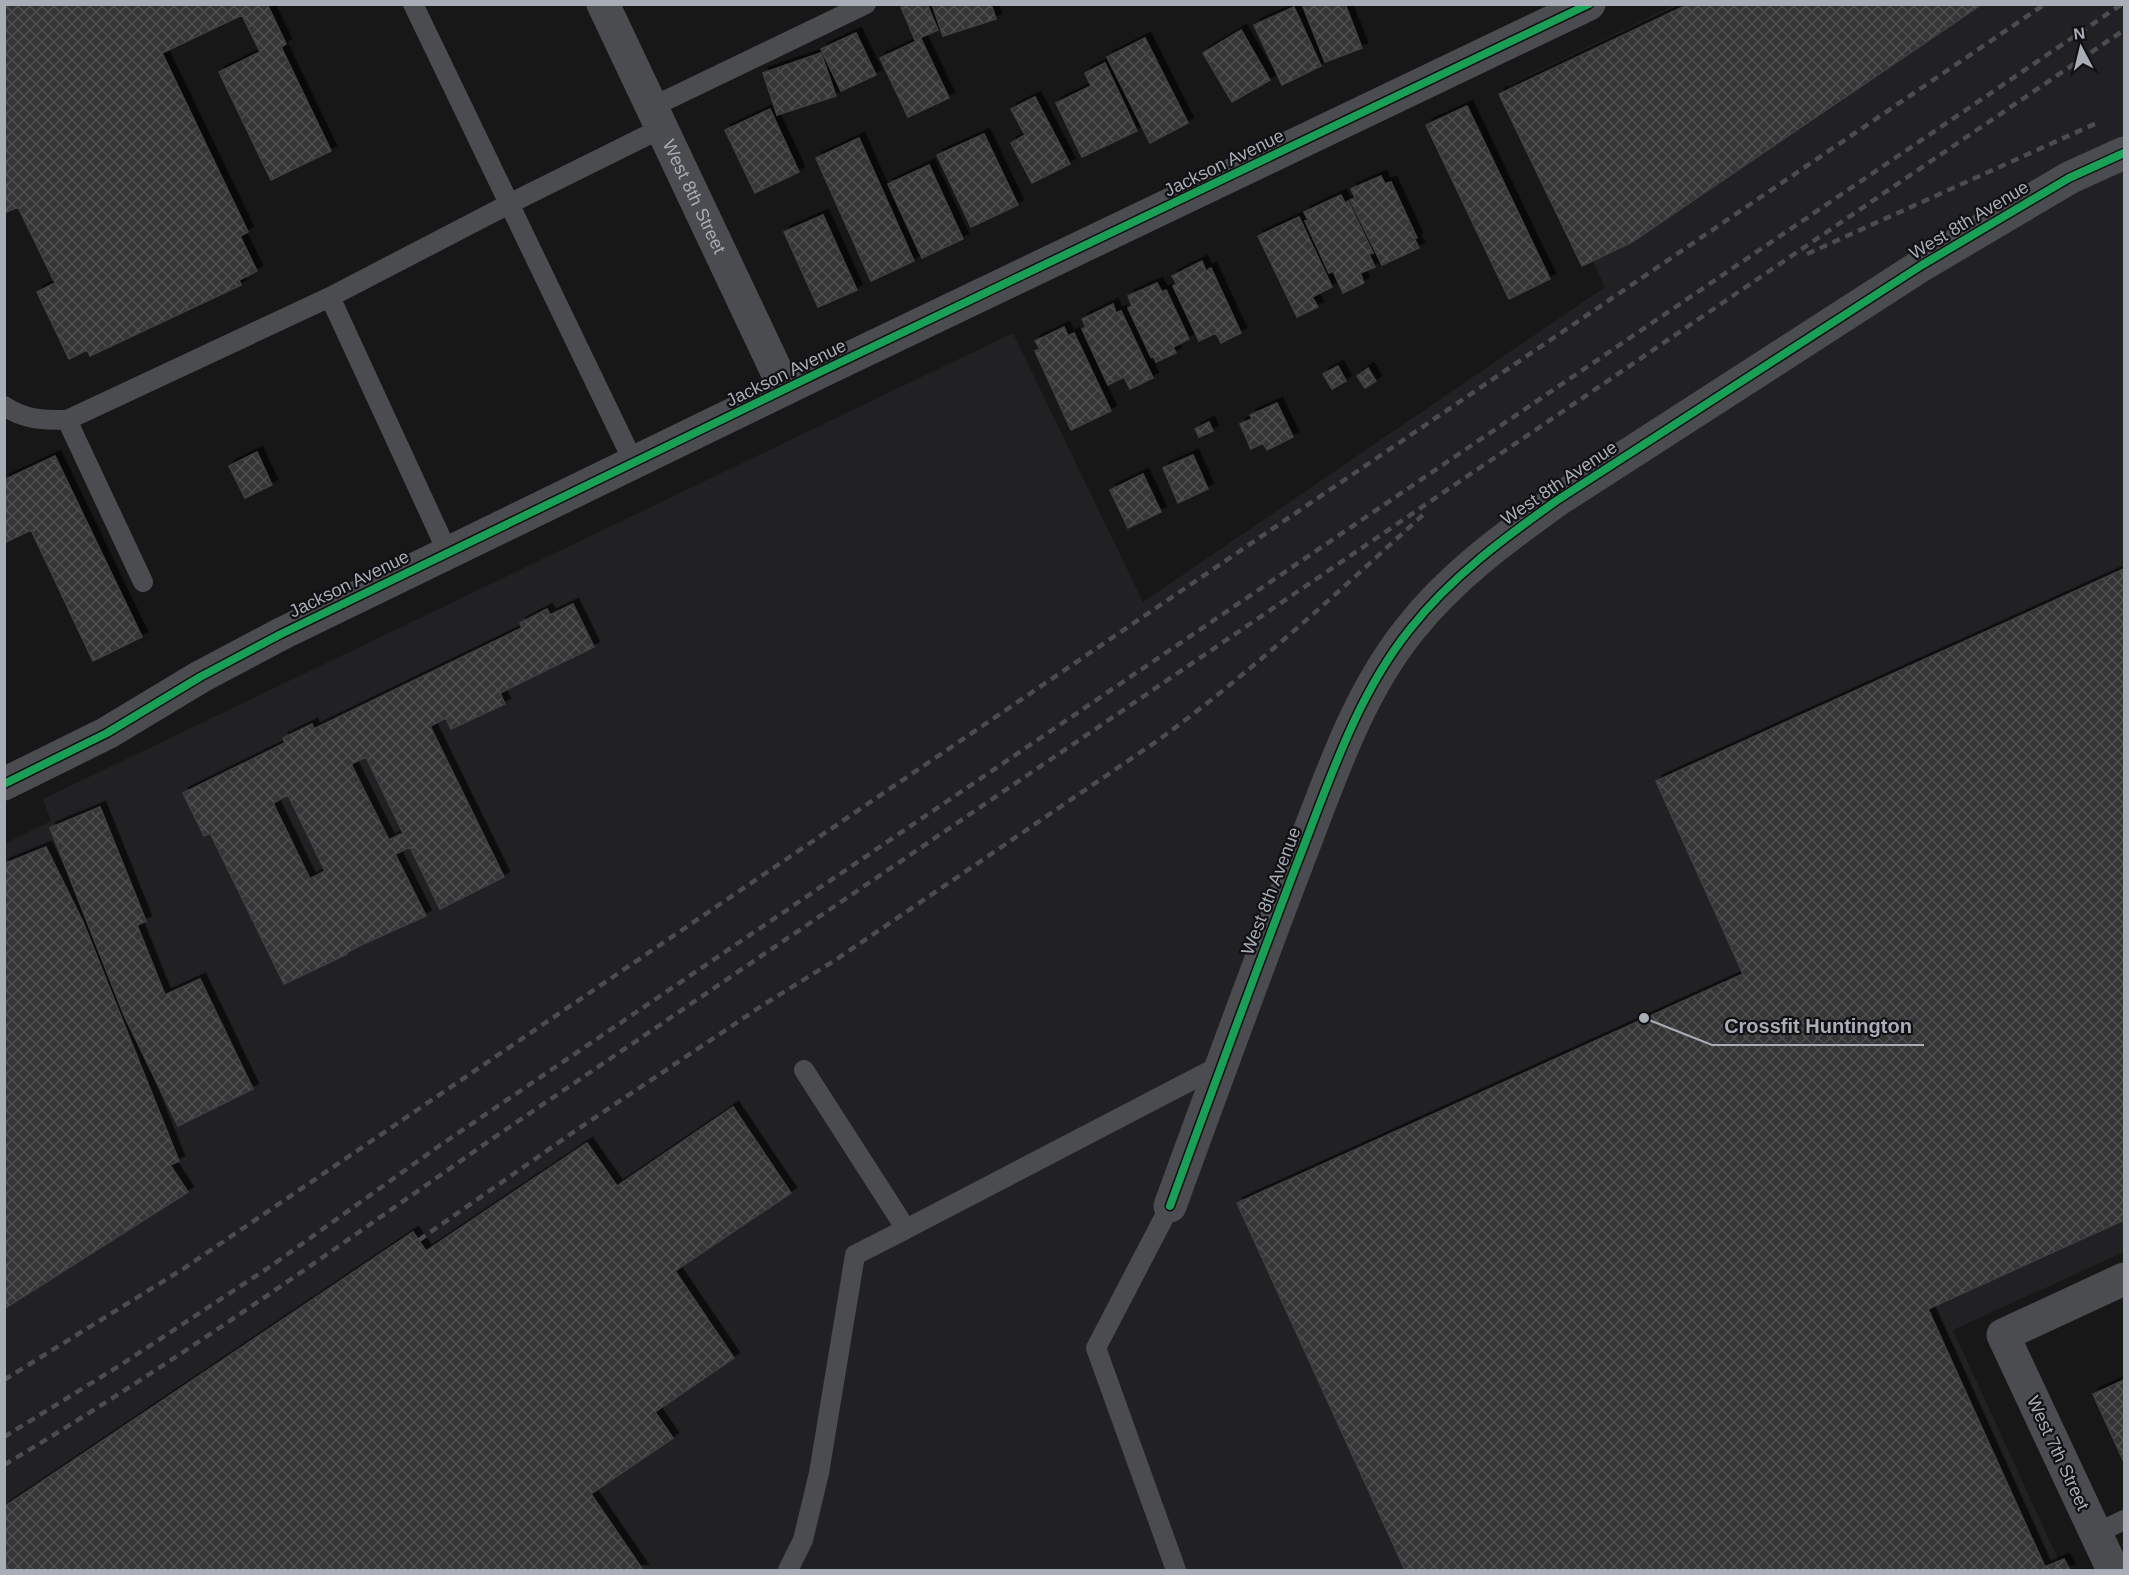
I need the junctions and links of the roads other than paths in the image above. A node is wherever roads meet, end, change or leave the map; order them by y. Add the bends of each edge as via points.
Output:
1 (413, 4) edge
2 (603, 4) edge
3 (866, 4) edge
4 (1589, 4) edge
5 (1550, 13) edge
6 (657, 118) junction
7 (2124, 153) edge
8 (509, 204) junction
9 (330, 297) junction
10 (785, 389) junction
11 (4, 406) edge
12 (67, 420) junction
13 (634, 463) junction
14 (448, 553) junction
15 (143, 582) dead end
16 (4, 784) edge
17 (1221, 1065) junction
18 (804, 1070) dead end
19 (1170, 1206) joint
20 (906, 1229) junction
21 (2124, 1279) edge
22 (2110, 1527) edge
23 (788, 1570) edge
24 (1176, 1570) edge
25 (2113, 1570) edge

1 - 8 lane
2 - 6 street, West 8th Street
3 - 6 lane
4 - 5 street, Jackson Avenue
5 - 10 street, Jackson Avenue
6 - 8 lane
6 - 10 street, West 8th Street
7 - 17 street, West 8th Avenue via 2009,212 1760,369 1556,501 1508,535 1438,595 1408,630 1353,725
8 - 9 lane
8 - 13 lane
9 - 12 lane
9 - 14 lane
10 - 13 street, Jackson Avenue
11 - 12 lane via 38,420
12 - 15 lane
13 - 14 street, Jackson Avenue
14 - 16 street, Jackson Avenue via 281,634 107,733
17 - 19 street, West 8th Avenue
17 - 20 lane
18 - 20 lane
19 - 24 lane via 1096,1348
20 - 23 lane via 855,1255 819,1473 803,1540
21 - 22 street, West 7th Street via 2003,1335
22 - 25 street, West 7th Street

